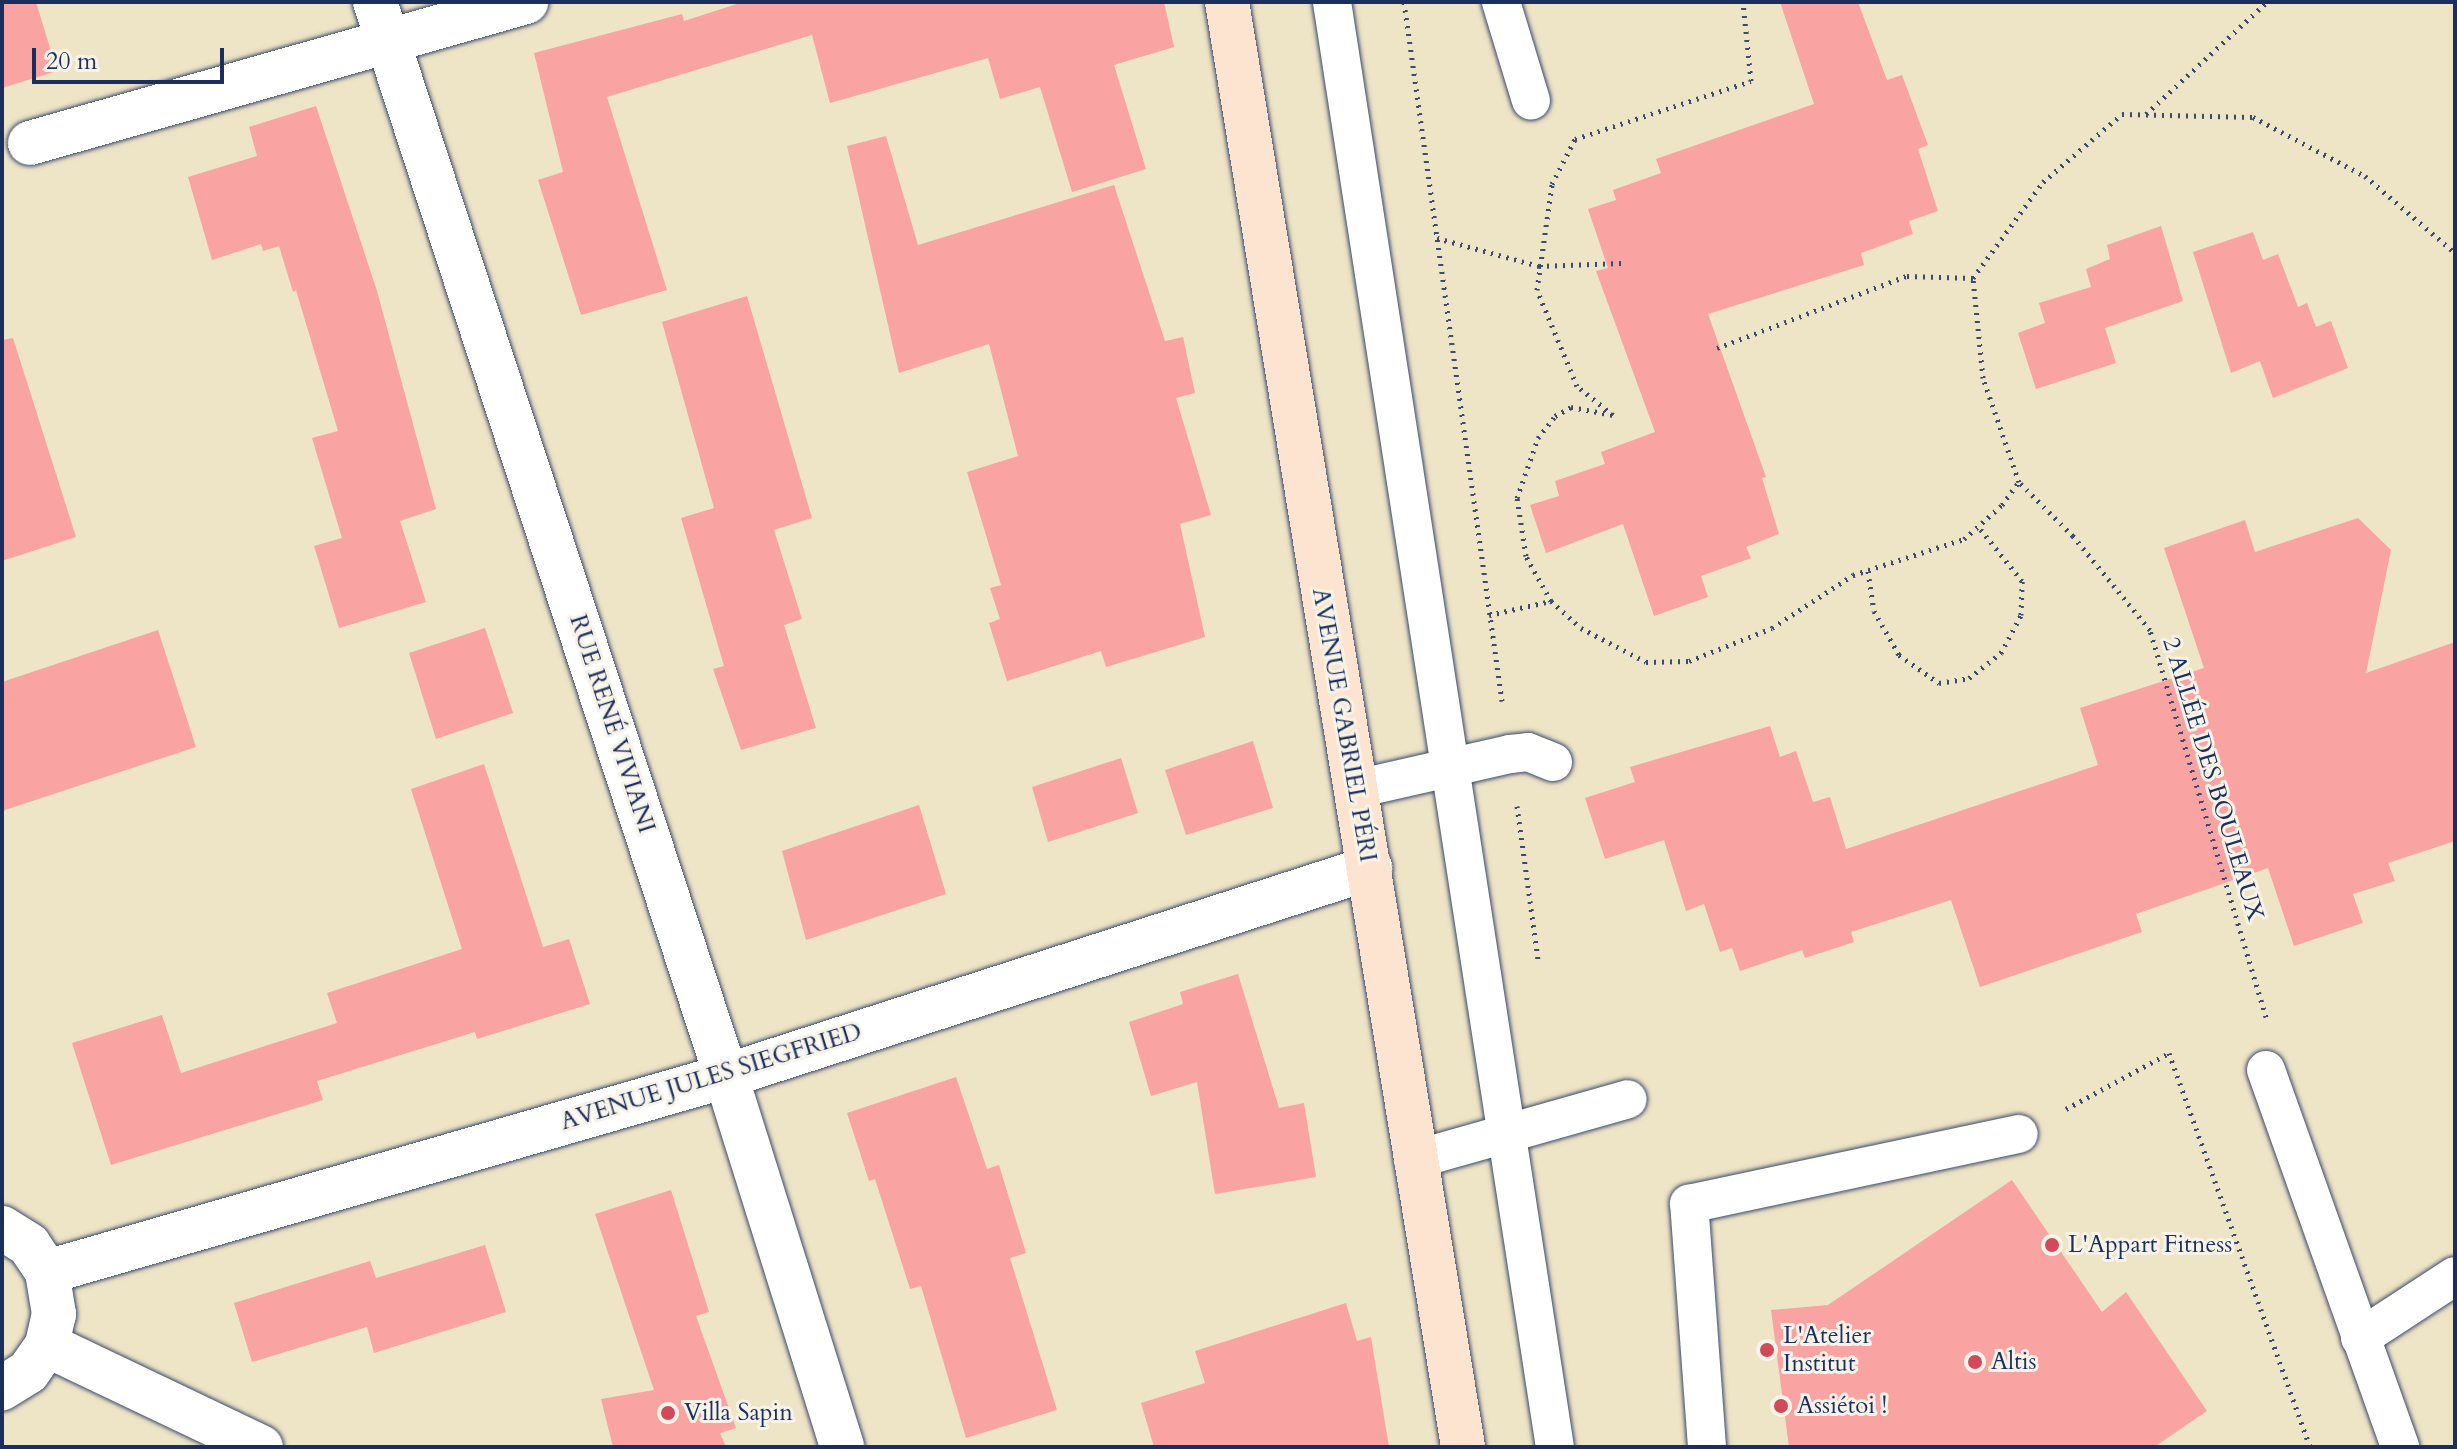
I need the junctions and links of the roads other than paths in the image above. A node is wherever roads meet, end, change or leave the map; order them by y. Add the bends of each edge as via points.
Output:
1 (375, 2) edge
2 (526, 2) edge
3 (1227, 2) edge
4 (1332, 2) edge
5 (1501, 2) edge
6 (389, 42) junction
7 (1531, 101) dead end
8 (30, 143) dead end
9 (1553, 762) dead end
10 (1449, 767) junction
11 (1356, 789) junction
12 (1370, 868) junction
13 (2266, 1070) dead end
14 (726, 1076) junction
15 (1628, 1099) dead end
16 (1505, 1134) junction
17 (2019, 1134) road end
18 (1413, 1160) junction
19 (2, 1228) edge
20 (47, 1272) junction
21 (2455, 1276) edge
22 (2360, 1338) junction
23 (47, 1345) junction
24 (2, 1388) edge
25 (261, 1447) edge
26 (842, 1447) edge
27 (1463, 1447) edge
28 (1555, 1447) edge
29 (1707, 1447) edge
30 (2400, 1447) edge

1 - 6 street, RUE RENÉ VIVIANI
2 - 6 street
3 - 11 street, AVENUE GABRIEL PÉRI
4 - 10 lane
5 - 7 lane
6 - 8 street
6 - 14 street, RUE RENÉ VIVIANI
9 - 10 lane via 1528,752
10 - 11 lane
10 - 16 lane
11 - 12 street, AVENUE GABRIEL PÉRI
12 - 14 street, AVENUE JULES SIEGFRIED
12 - 18 street, AVENUE GABRIEL PÉRI
13 - 22 lane
14 - 20 street, AVENUE JULES SIEGFRIED
14 - 26 street, RUE RENÉ VIVIANI
15 - 16 lane
16 - 18 lane
16 - 28 lane
17 - 29 lane via 1689,1204
18 - 27 street, AVENUE GABRIEL PÉRI
19 - 20 street via 29,1245
20 - 23 street via 54,1314
21 - 22 lane
22 - 30 lane
23 - 24 street via 28,1372
23 - 25 street

